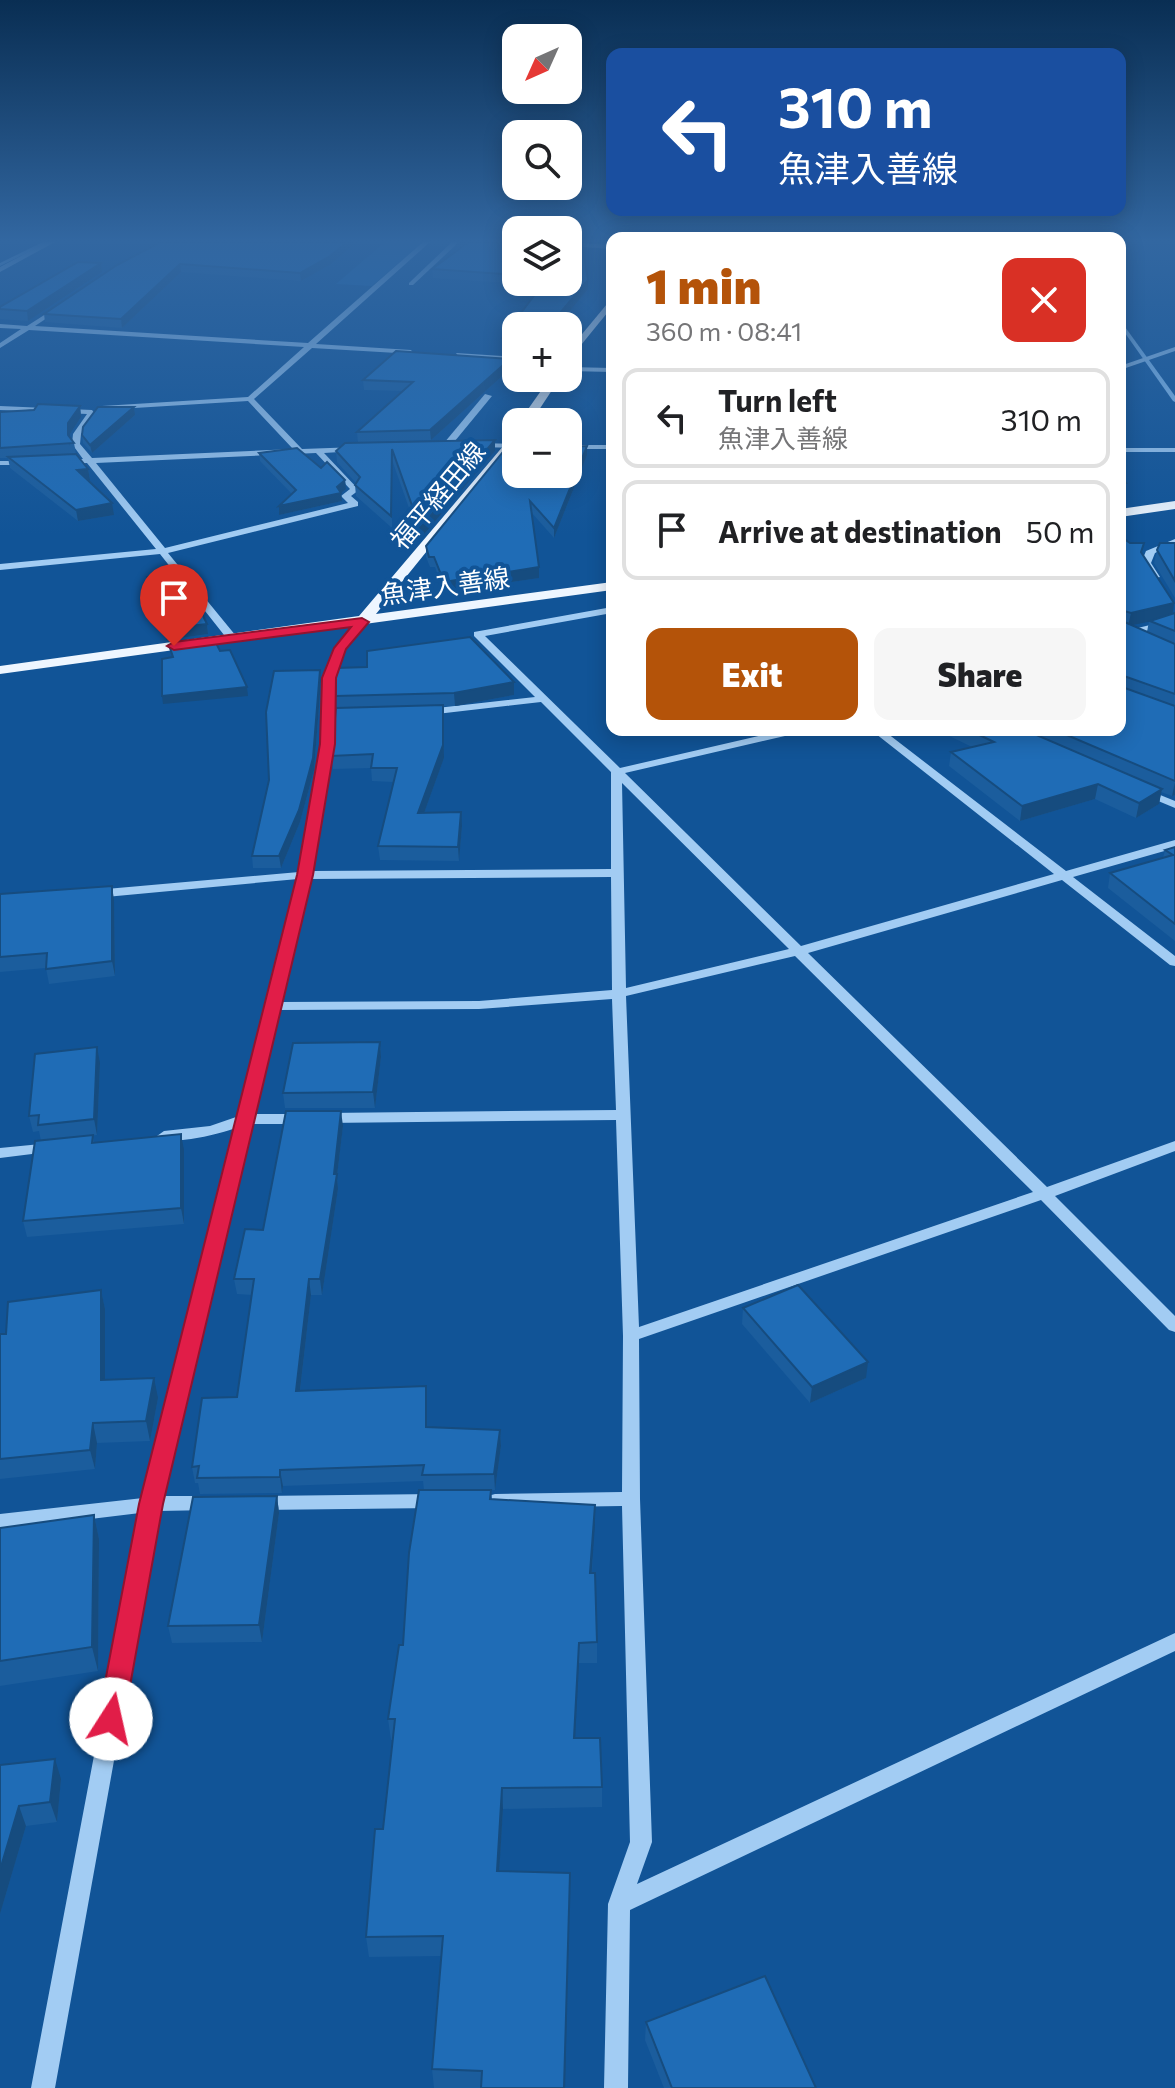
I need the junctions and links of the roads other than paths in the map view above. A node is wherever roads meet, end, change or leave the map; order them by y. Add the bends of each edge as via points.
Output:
1 (209, 339) edge
2 (319, 339) edge
3 (312, 346) junction
4 (1175, 349) edge
5 (422, 353) edge
6 (453, 355) edge
7 (502, 358) edge
8 (1126, 366) edge
9 (582, 369) edge
10 (606, 370) edge
11 (488, 396) edge
12 (250, 399) junction
13 (0, 408) edge
14 (82, 410) junction
15 (502, 442) edge
16 (447, 445) junction
17 (433, 446) edge
18 (582, 447) edge
19 (606, 447) edge
20 (360, 449) edge
21 (317, 450) junction
22 (1126, 450) edge
23 (1175, 450) edge
24 (300, 452) junction
25 (502, 455) edge
26 (91, 461) junction
27 (51, 462) edge
28 (0, 463) edge
29 (38, 463) edge
30 (1175, 505) edge
31 (1126, 512) edge
32 (1175, 542) edge
33 (164, 551) junction
34 (0, 567) edge
35 (1159, 585) edge
36 (606, 587) edge
37 (606, 611) edge
38 (362, 622) junction
39 (1175, 622) edge
40 (1126, 630) edge
41 (1126, 631) edge
42 (232, 638) junction
43 (1151, 642) edge
44 (0, 670) edge
45 (542, 699) junction
46 (414, 713) edge
47 (772, 736) edge
48 (884, 736) edge
49 (616, 772) junction
50 (1132, 786) edge
51 (1175, 805) edge
52 (1175, 844) edge
53 (618, 873) junction
54 (1059, 874) junction
55 (305, 875) junction
56 (76, 896) edge
57 (795, 952) junction
58 (1175, 962) edge
59 (619, 994) junction
60 (275, 1006) junction
61 (623, 1115) junction
62 (246, 1119) junction
63 (152, 1137) edge
64 (1175, 1146) edge
65 (61, 1147) edge
66 (0, 1153) edge
67 (1044, 1194) junction
68 (1175, 1326) edge
69 (631, 1336) junction
70 (631, 1499) junction
71 (151, 1504) junction
72 (0, 1522) edge
73 (1175, 1642) edge
74 (619, 1904) junction
75 (43, 2088) edge
76 (616, 2088) edge

1 - 3 street
2 - 3 street
3 - 5 street
3 - 12 street
4 - 8 street
6 - 7 street
9 - 10 street
11 - 16 street
12 - 14 street
12 - 24 street
13 - 14 street
14 - 26 street via 92,415 76,444
15 - 16 street
16 - 17 street
18 - 19 street
20 - 21 street
21 - 24 street
21 - 33 street via 355,490 345,496 355,504
22 - 23 street
24 - 26 street
25 - 38 main road, 福平経田線
26 - 27 street
26 - 33 street
28 - 29 street
30 - 31 main road
32 - 35 street via 1151,551 1146,563
33 - 34 street
33 - 42 street
36 - 38 main road, 魚津入善線
37 - 45 street via 478,634
38 - 42 main road, 魚津入善線
38 - 55 street via 340,648 329,678 335,715
39 - 40 street
41 - 43 street
42 - 44 main road, 魚津入善線
45 - 46 street
45 - 49 street
47 - 49 street
48 - 54 street
49 - 53 street
49 - 57 street
50 - 51 street
52 - 54 street
53 - 55 street
53 - 59 street
54 - 57 street
54 - 58 street
55 - 56 street
55 - 60 street
57 - 59 street
57 - 67 street
59 - 60 street via 479,1005
59 - 61 street
60 - 62 street
61 - 62 street
61 - 69 street
62 - 63 street via 212,1131
62 - 71 street
64 - 67 street
65 - 66 street
67 - 68 street
67 - 69 street
69 - 70 street
70 - 71 street
70 - 74 street via 641,1842
71 - 72 street
71 - 75 street
73 - 74 street
74 - 76 street

